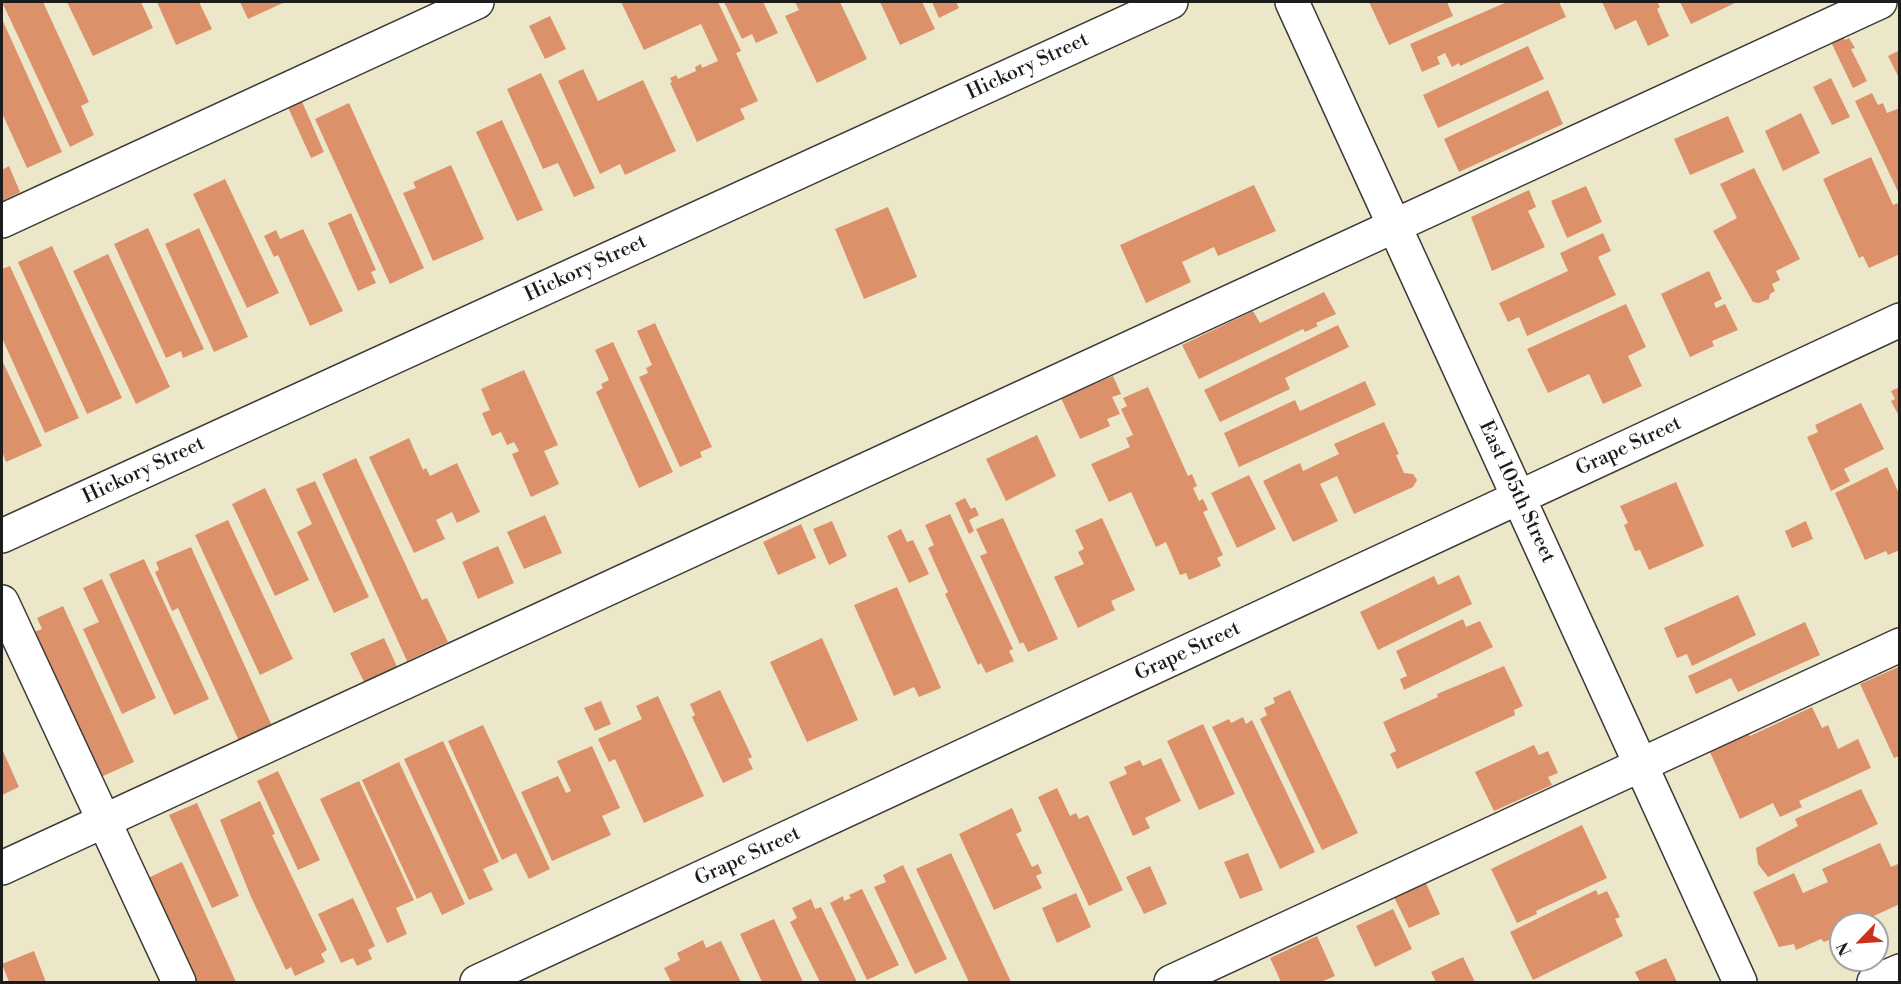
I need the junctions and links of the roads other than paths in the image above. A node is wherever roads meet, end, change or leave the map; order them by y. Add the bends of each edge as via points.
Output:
1 (477, 2) edge
2 (1171, 2) edge
3 (1292, 2) edge
4 (1880, 2) edge
5 (2, 221) edge
6 (1395, 226) junction
7 (1899, 321) edge
8 (1519, 498) junction
9 (2, 536) edge
10 (2, 602) edge
11 (1899, 645) edge
12 (1641, 766) junction
13 (103, 819) junction
14 (2, 868) edge
15 (1899, 970) edge
16 (179, 982) edge
17 (477, 982) edge
18 (1171, 982) edge
19 (1740, 982) edge
20 (1874, 982) edge

1 - 5 street
2 - 9 street, Hickory Street
3 - 6 street, East 105th Street
4 - 6 street
6 - 8 street, East 105th Street
6 - 13 street
7 - 8 street, Grape Street
8 - 12 street, East 105th Street
8 - 17 street, Grape Street
10 - 13 street
11 - 12 street
12 - 18 street
12 - 19 street, East 105th Street
13 - 14 street
13 - 16 street
15 - 20 street

